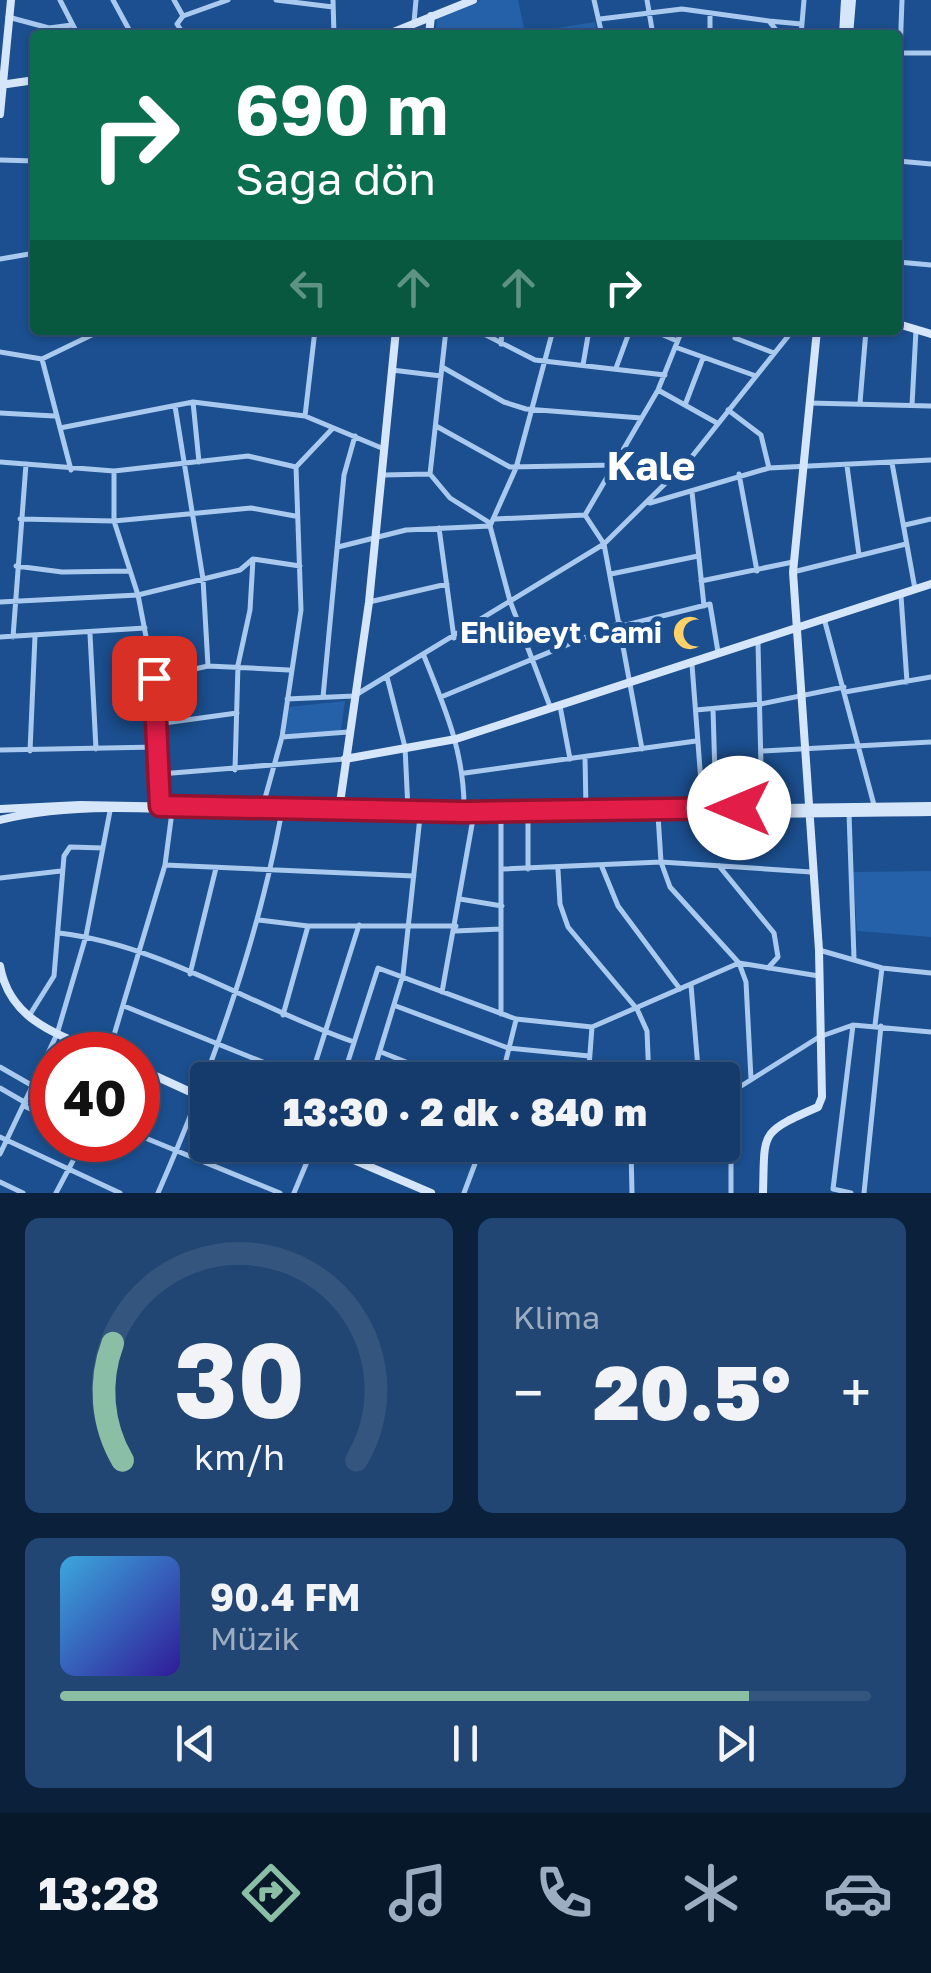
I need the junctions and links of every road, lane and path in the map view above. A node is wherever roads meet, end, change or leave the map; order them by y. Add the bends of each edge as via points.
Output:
1 (10, 0) edge
2 (60, 0) edge
3 (113, 0) edge
4 (174, 0) edge
5 (228, 0) edge
6 (276, 0) edge
7 (416, 0) edge
8 (473, 0) edge
9 (594, 0) edge
10 (647, 0) edge
11 (682, 0) edge
12 (804, 0) edge
13 (848, 0) edge
14 (902, 0) edge
15 (333, 4) edge
16 (449, 5) edge
17 (682, 9) junction
18 (649, 11) junction
19 (710, 14) junction
20 (183, 16) junction
21 (431, 16) junction
22 (8, 17) junction
23 (600, 19) junction
24 (769, 21) junction
25 (414, 23) junction
26 (72, 24) junction
27 (801, 24) junction
28 (75, 30) edge
29 (129, 30) edge
30 (181, 30) edge
31 (334, 30) edge
32 (398, 30) edge
33 (430, 30) edge
34 (601, 30) edge
35 (652, 30) edge
36 (710, 30) edge
37 (776, 30) edge
38 (802, 30) edge
39 (846, 30) edge
40 (900, 30) edge
41 (902, 53) edge
42 (931, 54) edge
43 (30, 81) edge
44 (0, 85) edge
45 (0, 114) edge
46 (0, 160) edge
47 (30, 161) edge
48 (902, 161) edge
49 (931, 164) edge
50 (30, 254) edge
51 (0, 259) edge
52 (902, 262) edge
53 (931, 265) edge
54 (902, 325) edge
55 (916, 330) junction
56 (931, 334) edge
57 (73, 335) edge
58 (91, 335) edge
59 (313, 335) edge
60 (396, 335) edge
61 (445, 335) edge
62 (485, 335) edge
63 (502, 335) edge
64 (552, 335) edge
65 (588, 335) edge
66 (628, 335) edge
67 (661, 335) edge
68 (680, 335) edge
69 (736, 335) edge
70 (789, 335) edge
71 (816, 335) edge
72 (866, 335) edge
73 (75, 342) junction
74 (501, 344) junction
75 (676, 344) junction
76 (0, 352) edge
77 (774, 352) junction
78 (704, 358) junction
79 (42, 359) junction
80 (548, 362) junction
81 (583, 364) junction
82 (442, 367) junction
83 (616, 368) junction
84 (392, 370) junction
85 (665, 375) junction
86 (441, 376) junction
87 (756, 376) junction
88 (658, 390) junction
89 (193, 402) junction
90 (807, 403) junction
91 (860, 403) junction
92 (685, 405) junction
93 (912, 405) junction
94 (175, 406) junction
95 (931, 406) edge
96 (534, 410) junction
97 (728, 410) junction
98 (0, 414) edge
99 (54, 416) junction
100 (305, 416) junction
101 (641, 418) junction
102 (716, 423) junction
103 (436, 426) junction
104 (60, 428) junction
105 (333, 428) junction
106 (355, 436) junction
107 (384, 449) junction
108 (931, 460) edge
109 (0, 462) edge
110 (199, 462) junction
111 (892, 463) junction
112 (26, 464) junction
113 (186, 464) junction
114 (615, 465) junction
115 (296, 466) junction
116 (802, 466) junction
117 (847, 466) junction
118 (516, 468) junction
119 (768, 468) junction
120 (72, 470) junction
121 (114, 471) junction
122 (430, 474) junction
123 (739, 474) junction
124 (382, 476) junction
125 (692, 492) junction
126 (650, 503) junction
127 (585, 515) junction
128 (192, 516) junction
129 (295, 516) junction
130 (20, 519) junction
131 (931, 519) edge
132 (114, 520) junction
133 (492, 523) junction
134 (904, 526) junction
135 (439, 528) junction
136 (374, 537) junction
137 (604, 544) junction
138 (906, 544) junction
139 (338, 546) junction
140 (858, 555) junction
141 (698, 556) junction
142 (253, 559) junction
143 (16, 566) junction
144 (300, 566) junction
145 (793, 567) junction
146 (130, 571) junction
147 (757, 571) junction
148 (611, 574) junction
149 (203, 579) junction
150 (701, 581) junction
151 (447, 584) junction
152 (931, 584) edge
153 (915, 592) junction
154 (138, 595) junction
155 (900, 595) junction
156 (12, 601) junction
157 (0, 602) edge
158 (369, 602) junction
159 (510, 602) junction
160 (704, 606) junction
161 (825, 622) junction
162 (620, 625) junction
163 (145, 628) junction
164 (796, 629) junction
165 (90, 634) junction
166 (35, 636) junction
167 (0, 637) edge
168 (13, 637) junction
169 (454, 638) junction
170 (758, 643) junction
171 (719, 655) junction
172 (424, 656) junction
173 (534, 660) junction
174 (692, 664) junction
175 (238, 665) junction
176 (208, 666) junction
177 (290, 670) junction
178 (387, 677) junction
179 (931, 677) edge
180 (154, 678) junction
181 (907, 682) junction
182 (630, 683) junction
183 (844, 690) junction
184 (354, 696) junction
185 (324, 697) junction
186 (800, 697) junction
187 (441, 698) junction
188 (287, 699) junction
189 (761, 704) junction
190 (556, 707) junction
191 (713, 709) junction
192 (696, 710) junction
193 (238, 714) junction
194 (157, 724) junction
195 (348, 732) junction
196 (282, 738) junction
197 (456, 739) junction
198 (696, 741) junction
199 (931, 742) edge
200 (860, 746) junction
201 (158, 747) junction
202 (405, 747) junction
203 (805, 748) junction
204 (642, 749) junction
205 (0, 750) edge
206 (96, 750) junction
207 (30, 751) junction
208 (763, 751) junction
209 (585, 757) junction
210 (345, 759) junction
211 (570, 759) junction
212 (272, 767) junction
213 (235, 770) junction
214 (464, 773) junction
215 (160, 774) junction
216 (874, 805) junction
217 (160, 806) junction
218 (703, 808) junction
219 (716, 808) junction
220 (762, 808) junction
221 (0, 809) edge
222 (262, 809) junction
223 (586, 809) junction
224 (931, 809) edge
225 (339, 810) junction
226 (408, 810) junction
227 (807, 810) junction
228 (110, 811) junction
229 (172, 812) junction
230 (464, 812) junction
231 (849, 813) junction
232 (22, 814) junction
233 (658, 815) junction
234 (281, 816) junction
235 (420, 817) junction
236 (473, 818) junction
237 (502, 818) junction
238 (528, 818) junction
239 (0, 820) edge
240 (0, 830) edge
241 (103, 848) junction
242 (660, 862) junction
243 (165, 865) junction
244 (719, 866) junction
245 (602, 867) junction
246 (216, 868) junction
247 (502, 869) junction
248 (528, 869) junction
249 (558, 870) junction
250 (271, 871) junction
251 (62, 872) junction
252 (811, 872) junction
253 (414, 876) junction
254 (0, 878) edge
255 (460, 899) junction
256 (502, 906) junction
257 (259, 920) junction
258 (408, 924) junction
259 (360, 925) junction
260 (308, 926) junction
261 (456, 928) junction
262 (501, 929) junction
263 (60, 933) junction
264 (86, 936) junction
265 (819, 950) junction
266 (140, 953) junction
267 (854, 958) junction
268 (739, 963) junction
269 (0, 966) edge
270 (768, 968) junction
271 (882, 968) junction
272 (931, 973) edge
273 (190, 974) junction
274 (402, 975) junction
275 (819, 976) junction
276 (690, 985) junction
277 (680, 990) junction
278 (234, 992) junction
279 (442, 992) junction
280 (123, 1005) junction
281 (396, 1006) junction
282 (637, 1009) junction
283 (501, 1014) junction
284 (283, 1015) junction
285 (28, 1018) junction
286 (516, 1019) junction
287 (853, 1025) junction
288 (878, 1026) junction
289 (592, 1027) junction
290 (53, 1032) edge
291 (58, 1032) edge
292 (115, 1032) edge
293 (931, 1032) edge
294 (328, 1033) junction
295 (819, 1037) junction
296 (215, 1042) junction
297 (354, 1042) junction
298 (508, 1048) junction
299 (381, 1052) junction
300 (589, 1056) junction
301 (211, 1062) edge
302 (264, 1062) edge
303 (316, 1062) edge
304 (348, 1062) edge
305 (377, 1062) edge
306 (406, 1062) edge
307 (505, 1062) edge
308 (589, 1062) edge
309 (648, 1062) edge
310 (698, 1062) edge
311 (0, 1067) edge
312 (160, 1078) edge
313 (751, 1079) junction
314 (30, 1084) edge
315 (740, 1087) edge
316 (0, 1088) edge
317 (190, 1092) edge
318 (30, 1093) edge
319 (25, 1104) junction
320 (30, 1107) edge
321 (190, 1125) edge
322 (3, 1138) edge
323 (160, 1143) edge
324 (177, 1150) junction
325 (0, 1154) edge
326 (74, 1162) edge
327 (308, 1162) edge
328 (357, 1162) edge
329 (475, 1162) edge
330 (631, 1162) edge
331 (731, 1162) edge
332 (70, 1172) junction
333 (0, 1182) edge
334 (105, 1190) edge
335 (23, 1193) edge
336 (56, 1193) edge
337 (120, 1193) edge
338 (158, 1193) edge
339 (280, 1193) edge
340 (294, 1193) edge
341 (431, 1193) edge
342 (464, 1193) edge
343 (632, 1193) edge
344 (731, 1193) edge
345 (763, 1193) edge
346 (851, 1193) edge
347 (864, 1193) edge

1 - 22 street
2 - 26 street
3 - 29 street
4 - 20 street
5 - 20 street
6 - 15 street
7 - 25 street
8 - 16 street
9 - 23 street
10 - 18 street
11 - 17 street
12 - 27 street
13 - 39 street
14 - 40 street
15 - 31 street
16 - 21 street
17 - 18 street
17 - 19 street
18 - 23 street
18 - 35 street
19 - 24 street
19 - 36 street
20 - 30 street
21 - 25 street
21 - 33 street
22 - 26 street via 49,28
22 - 44 street
23 - 34 street
24 - 27 street
24 - 37 street
25 - 32 street
26 - 28 street
27 - 38 street
41 - 42 street
43 - 44 street
44 - 45 street
46 - 47 street
48 - 49 street
50 - 51 street
52 - 53 street
54 - 55 street
55 - 56 street
55 - 93 street
57 - 73 street
58 - 73 street
59 - 100 street
60 - 84 street
61 - 82 street
62 - 74 street
63 - 74 street
64 - 80 street
65 - 81 street
66 - 83 street
67 - 75 street
68 - 75 street
69 - 77 street
70 - 77 street
71 - 90 street
72 - 91 street
73 - 79 street
74 - 80 street
75 - 78 street
75 - 85 street
76 - 79 street
77 - 87 street
78 - 87 street
78 - 92 street
79 - 99 street
80 - 81 street
80 - 96 street
81 - 83 street
82 - 86 street
82 - 96 street via 504,402
83 - 85 street
84 - 86 street
84 - 107 street
85 - 88 street
86 - 103 street
87 - 97 street
88 - 92 street
88 - 101 street
89 - 94 street
89 - 100 street
89 - 110 street
90 - 91 street
90 - 116 street
91 - 93 street
92 - 102 street
93 - 95 street
94 - 104 street
94 - 113 street
96 - 101 street
96 - 118 street
97 - 102 street
97 - 119 street via 761,435
98 - 99 street
99 - 104 street
100 - 105 street
101 - 114 street
102 - 126 street
103 - 118 street
103 - 122 street
104 - 120 street
105 - 106 street
105 - 115 street
106 - 107 street
106 - 139 street
107 - 124 street
108 - 111 street
109 - 112 street
110 - 113 street
110 - 115 street via 248,456
111 - 117 street
111 - 134 street
112 - 120 street
112 - 130 street
113 - 121 street
113 - 128 street
114 - 118 street
114 - 127 street
115 - 129 street
116 - 117 street
116 - 119 street
116 - 145 street
117 - 140 street
118 - 133 street
119 - 123 street
120 - 121 street
121 - 132 street
122 - 124 street
122 - 133 street via 450,498
123 - 125 street
123 - 147 street
124 - 136 street
125 - 126 street
125 - 141 street
126 - 137 street
127 - 133 street
127 - 137 street
128 - 129 street via 251,508
128 - 132 street
128 - 149 street
129 - 144 street
130 - 132 street
130 - 143 street
131 - 134 street
132 - 146 street
133 - 135 street
133 - 159 street
134 - 138 street
135 - 136 street
135 - 151 street
136 - 139 street
136 - 158 street
137 - 148 street
137 - 159 street
138 - 140 street
138 - 153 street
139 - 185 street
140 - 145 street
141 - 148 street
141 - 150 street
142 - 144 street
142 - 149 street via 240,570
142 - 175 street
143 - 146 street
143 - 156 street
144 - 177 street via 301,610
145 - 147 street
145 - 164 street
146 - 154 street
147 - 150 street
148 - 162 street
149 - 154 street
149 - 176 street
150 - 160 street
151 - 158 street
151 - 169 street
152 - 153 street
153 - 155 street
154 - 156 street
154 - 163 street
155 - 161 street
155 - 181 street
156 - 157 street
156 - 168 street
158 - 184 street
159 - 169 street
159 - 173 street
160 - 162 street
160 - 171 street via 710,604
161 - 164 street
161 - 183 street
162 - 173 street
162 - 182 street
163 - 165 street
163 - 180 street
164 - 170 street
164 - 186 street
165 - 166 street
165 - 206 street
166 - 168 street
166 - 207 street
167 - 168 street
169 - 172 street
170 - 171 street
170 - 189 street
171 - 174 street
172 - 178 street
172 - 187 street
173 - 187 street
173 - 190 street
174 - 182 street
174 - 192 street
175 - 176 street
175 - 177 street
175 - 193 street
176 - 180 street
177 - 188 street
178 - 184 street
178 - 202 street
179 - 181 street
180 - 194 street
181 - 183 street
182 - 190 street
182 - 204 street
183 - 186 street
183 - 200 street
184 - 185 street
184 - 195 street
185 - 188 street
186 - 189 street
186 - 203 street
187 - 197 street
188 - 196 street
189 - 191 street
189 - 208 street
190 - 197 street
190 - 211 street
191 - 192 street
191 - 219 street
192 - 198 street
193 - 194 street
193 - 213 street
194 - 201 street
195 - 196 street
195 - 210 street
196 - 212 street
197 - 202 street
197 - 214 street
198 - 204 street
198 - 218 street
199 - 200 street
200 - 203 street
200 - 216 street
201 - 206 street
201 - 215 street
202 - 210 street
202 - 226 street
203 - 208 street
203 - 227 street
204 - 209 street
205 - 207 street
206 - 207 street
208 - 220 street
209 - 211 street
209 - 223 street
210 - 212 street
210 - 225 street
211 - 214 street
212 - 213 street
212 - 222 street
213 - 215 street
214 - 230 street
215 - 217 street
216 - 224 street
216 - 227 street
217 - 221 street
217 - 222 street
218 - 219 street
218 - 223 street
219 - 220 street
220 - 227 street
222 - 225 street
223 - 230 street
224 - 231 street
225 - 226 street
226 - 230 street
227 - 231 street
227 - 233 street
227 - 252 street
228 - 229 street
228 - 232 street
228 - 241 street
229 - 234 street
229 - 243 street
231 - 267 street
232 - 239 street
232 - 240 street
233 - 238 street
233 - 242 street
234 - 235 street
234 - 250 street
235 - 236 street
235 - 253 street
236 - 237 street
236 - 255 street
237 - 238 street
237 - 247 street
238 - 248 street
241 - 251 street via 70,848
241 - 264 street
242 - 244 street
242 - 245 street
242 - 268 street via 670,887
243 - 246 street
243 - 266 street
244 - 252 street
244 - 270 street via 774,933 778,957
245 - 249 street
245 - 277 street via 618,906
246 - 250 street
246 - 273 street
247 - 248 street
247 - 256 street
248 - 249 street
249 - 282 street via 568,927
250 - 253 street
250 - 257 street
251 - 254 street
251 - 263 street
252 - 265 street
253 - 258 street
255 - 256 street
255 - 261 street
256 - 262 street
257 - 260 street
257 - 278 street
258 - 259 street
258 - 261 street
258 - 274 street
259 - 260 street
259 - 294 street
260 - 284 street
261 - 262 street
261 - 279 street
262 - 283 street
263 - 264 street
263 - 285 street via 54,976
264 - 266 street
264 - 291 street
265 - 267 street
265 - 275 street
266 - 273 street
266 - 280 street
267 - 271 street
268 - 270 street
268 - 276 street
268 - 313 street via 750,1008
269 - 285 street via 12,999
270 - 275 street
271 - 272 street
271 - 288 street
273 - 278 street
274 - 279 street
274 - 281 street
274 - 297 street via 378,968
275 - 295 street
276 - 277 street
276 - 310 street
277 - 282 street
278 - 284 street
278 - 296 street
279 - 283 street
280 - 292 street
280 - 296 street
281 - 298 street
281 - 299 street
282 - 289 street
282 - 309 street via 647,1031
283 - 286 street
284 - 294 street
285 - 290 street
286 - 289 street
286 - 298 street
287 - 288 street
287 - 295 street
287 - 346 street via 833,1189
288 - 293 street
288 - 347 street
289 - 300 street
294 - 297 street
294 - 303 street
295 - 313 street
295 - 345 street via 821,1104 768,1134
296 - 301 street
296 - 302 street
297 - 304 street
298 - 300 street
298 - 307 street
299 - 305 street
299 - 306 street
300 - 308 street
311 - 314 street
312 - 317 street
313 - 315 street
316 - 319 street
318 - 319 street
319 - 320 street
319 - 322 street
321 - 324 street
322 - 325 street
322 - 332 street
323 - 324 street
324 - 338 street
324 - 339 street
326 - 332 street
327 - 340 street
328 - 341 street
329 - 342 street
330 - 343 street
331 - 344 street
332 - 334 street
332 - 336 street
333 - 335 street
334 - 337 street

